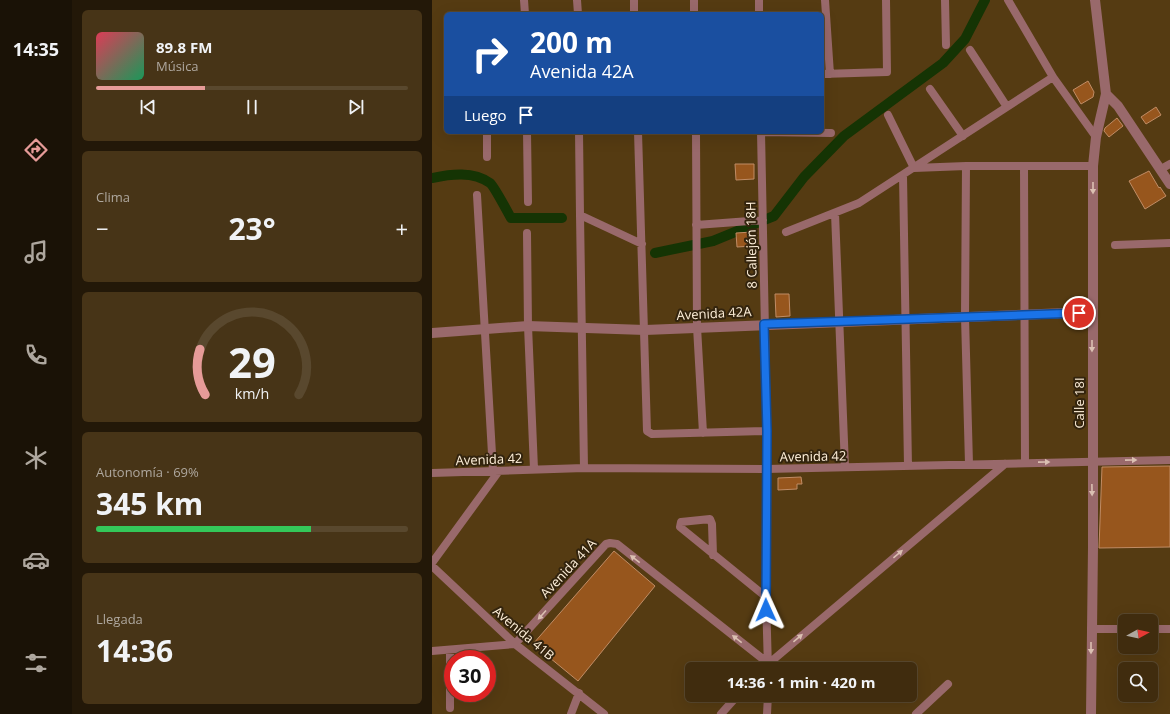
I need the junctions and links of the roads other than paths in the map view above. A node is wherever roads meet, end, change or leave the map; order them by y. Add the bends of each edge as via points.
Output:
1 (524, 0) edge
2 (577, 0) edge
3 (634, 0) edge
4 (694, 0) edge
5 (759, 0) edge
6 (826, 0) edge
7 (886, 0) edge
8 (945, 0) edge
9 (1008, 0) edge
10 (1095, 0) edge
11 (525, 12) edge
12 (578, 12) edge
13 (634, 12) edge
14 (694, 12) edge
15 (759, 12) edge
16 (946, 45) dead end
17 (970, 50) dead end
18 (826, 74) edge
19 (1053, 77) junction
20 (930, 89) dead end
21 (1106, 94) junction
22 (1007, 107) junction
23 (888, 115) dead end
24 (824, 133) edge
25 (831, 133) dead end
26 (487, 134) edge
27 (527, 134) edge
28 (579, 134) edge
29 (638, 134) edge
30 (696, 134) edge
31 (760, 134) edge
32 (963, 136) junction
33 (1096, 137) junction
34 (487, 157) dead end
35 (1170, 164) edge
36 (966, 166) junction
37 (1024, 166) junction
38 (1093, 166) junction
39 (914, 168) junction
40 (1161, 169) junction
41 (903, 176) junction
42 (1170, 184) edge
43 (477, 195) dead end
44 (528, 202) dead end
45 (835, 213) junction
46 (580, 214) junction
47 (762, 220) junction
48 (696, 225) junction
49 (786, 232) dead end
50 (527, 233) dead end
51 (1170, 243) edge
52 (642, 244) junction
53 (1115, 245) dead end
54 (1092, 312) junction
55 (1025, 315) junction
56 (965, 317) junction
57 (906, 319) junction
58 (838, 321) junction
59 (764, 324) junction
60 (528, 326) junction
61 (582, 326) junction
62 (697, 327) junction
63 (485, 328) junction
64 (645, 330) junction
65 (432, 333) edge
66 (767, 431) junction
67 (703, 433) junction
68 (1170, 460) edge
69 (1092, 461) junction
70 (1025, 463) junction
71 (969, 464) junction
72 (1005, 464) junction
73 (908, 466) junction
74 (845, 467) junction
75 (584, 468) junction
76 (534, 469) junction
77 (766, 469) junction
78 (496, 471) junction
79 (432, 473) edge
80 (713, 555) junction
81 (432, 563) edge
82 (432, 566) edge
83 (766, 596) junction
84 (1091, 630) junction
85 (1118, 630) edge
86 (1158, 630) edge
87 (1170, 630) edge
88 (515, 644) junction
89 (444, 650) edge
90 (450, 650) edge
91 (432, 651) edge
92 (760, 662) edge
93 (766, 662) edge
94 (772, 662) edge
95 (948, 684) dead end
96 (578, 693) junction
97 (450, 702) edge
98 (732, 702) edge
99 (768, 702) edge
100 (450, 708) dead end
101 (571, 714) edge
102 (604, 714) edge
103 (721, 714) edge
104 (767, 714) edge
105 (916, 714) edge
106 (1091, 714) edge

1 - 11 street
2 - 12 street
3 - 13 street
4 - 14 street
5 - 15 street
6 - 18 street
7 - 18 street via 887,72
8 - 16 street
9 - 19 street
10 - 21 street, Calle 18I
17 - 22 street
19 - 22 street
19 - 33 street
20 - 32 street
21 - 33 street, Calle 18I
21 - 40 street via 1118,106
22 - 32 street
23 - 39 street
24 - 25 street
26 - 34 street
27 - 44 street
28 - 46 street
29 - 52 street
30 - 48 street
31 - 47 street, 8 Callejón 18H
32 - 39 street
33 - 38 street, Calle 18I
35 - 40 street
36 - 37 street
36 - 39 street
36 - 56 street
37 - 38 street
37 - 55 street
38 -> 54 street, Calle 18I
39 - 41 street
40 - 42 street
41 - 45 street via 859,204
41 - 57 street
43 - 63 street
45 - 49 street
45 - 58 street
46 - 52 street
46 - 61 street
47 - 48 street
47 - 59 street, 8 Callejón 18H
48 - 62 street
50 - 60 street
51 - 53 street
52 - 64 street
54 - 55 street, Avenida 42A
54 -> 69 street, Calle 18I
55 - 56 street, Avenida 42A
55 - 70 street
56 - 57 street, Avenida 42A
56 - 71 street
57 - 58 street, Avenida 42A
57 - 73 street
58 - 59 street, Avenida 42A
58 - 74 street
59 - 62 street, Avenida 42A
59 - 66 street, 8 Callejón 18H
60 - 61 street, Avenida 42A
60 - 63 street, Avenida 42A
60 - 76 street
61 - 64 street, Avenida 42A
61 - 75 street
62 - 64 street, Avenida 42A
62 - 67 street
63 - 65 street, Avenida 42A
63 - 78 street
64 - 67 street via 647,431 652,434
66 - 67 street
66 - 77 street, 8 Callejón 18H
69 -> 68 street, Avenida 42
70 -> 69 street, Avenida 42
69 -> 84 street, Calle 18I
70 - 72 street, Avenida 42
71 - 72 street, Avenida 42
71 - 73 street, Avenida 42
94 -> 72 street
73 - 74 street, Avenida 42
74 - 77 street, Avenida 42
75 - 76 street, Avenida 42
75 - 77 street, Avenida 42
76 - 78 street, Avenida 42
77 - 83 street, 8 Callejón 18H
78 - 79 street, Avenida 42
78 - 81 street
80 - 80 street via 680,527 681,522 710,520
80 - 83 street
82 - 88 street, Avenida 41B
83 - 93 street, 8 Callejón 18H
84 - 85 street
84 -> 106 street, Calle 18I
86 - 87 street
88 - 90 street
92 -> 88 street, Avenida 41A via 617,544 610,543 606,544
88 - 96 street, Avenida 41B
89 - 91 street
95 - 105 street
96 - 101 street
96 - 102 street, Avenida 41B
97 - 100 street
98 - 103 street
99 - 104 street

